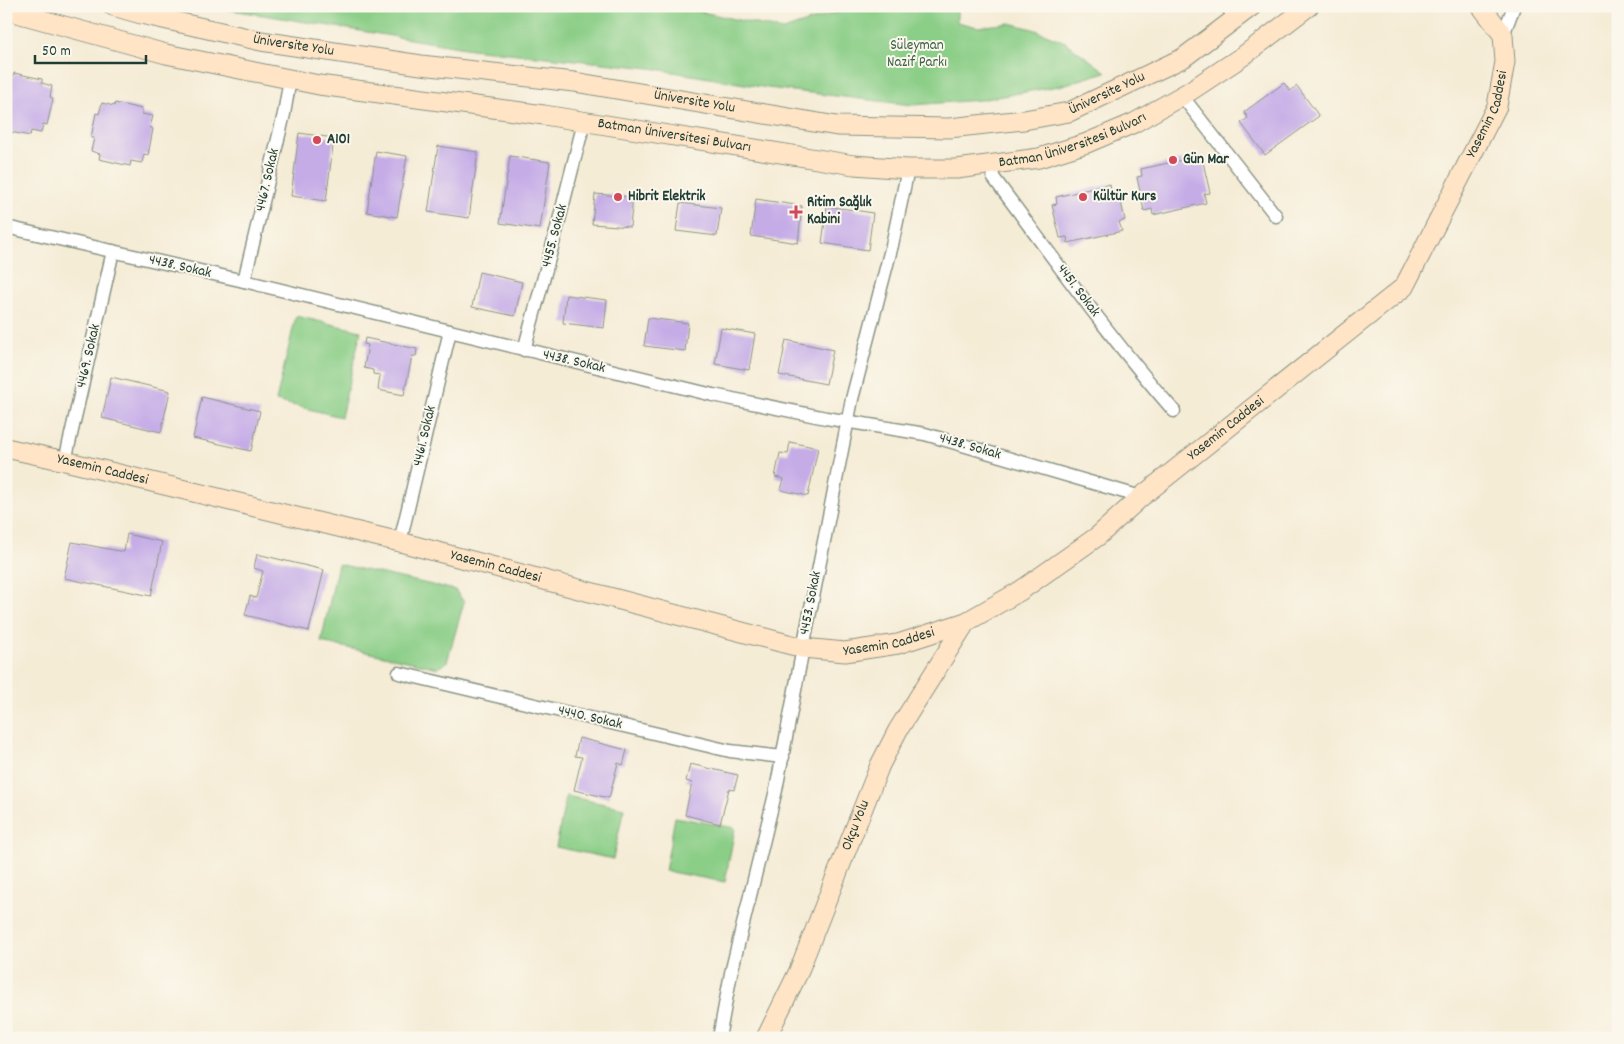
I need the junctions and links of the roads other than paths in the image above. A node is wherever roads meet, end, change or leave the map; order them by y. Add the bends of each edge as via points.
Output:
1 (113, 6) edge
2 (1252, 6) edge
3 (1309, 6) edge
4 (1481, 6) edge
5 (1514, 6) edge
6 (6, 10) edge
7 (1231, 12) edge
8 (1503, 35) junction
9 (290, 79) junction
10 (1182, 96) junction
11 (584, 122) junction
12 (992, 164) junction
13 (908, 169) junction
14 (1276, 216) dead end
15 (6, 227) edge
16 (113, 251) junction
17 (244, 281) junction
18 (450, 331) junction
19 (524, 350) junction
20 (1174, 411) dead end
21 (848, 422) junction
22 (6, 448) edge
23 (65, 461) junction
24 (1141, 498) junction
25 (400, 542) junction
26 (966, 622) junction
27 (802, 648) junction
28 (399, 673) dead end
29 (783, 757) junction
30 (718, 1038) edge
31 (766, 1038) edge

1 - 7 main road, Üniversite Yolu via 261,41 393,61 574,82 837,126 949,128 1069,112 1183,58
2 - 7 main road, Üniversite Yolu
3 - 10 main road, Batman Üniversitesi Bulvarı via 1243,56
4 - 8 main road
5 - 8 street
6 - 9 main road, Batman Üniversitesi Bulvarı via 166,54
8 - 24 main road, Yasemin Caddesi via 1505,62 1497,106 1404,287
9 - 11 main road, Batman Üniversitesi Bulvarı
9 - 17 street, 4467. Sokak
10 - 12 main road, Batman Üniversitesi Bulvarı via 1134,123 1087,143 1039,158
10 - 14 street
11 - 13 main road, Batman Üniversitesi Bulvarı via 844,164
11 - 19 street, 4455. Sokak
12 - 13 main road, Batman Üniversitesi Bulvarı via 957,169
12 - 20 street, 4451. Sokak via 993,177 1141,374
13 - 21 street, 4453. Sokak
15 - 16 street, 4438. Sokak
16 - 17 street, 4438. Sokak
16 - 23 street, 4469. Sokak
17 - 18 street, 4438. Sokak
18 - 19 street, 4438. Sokak
18 - 25 street, 4461. Sokak
19 - 21 street, 4438. Sokak via 713,395
21 - 24 street, 4438. Sokak via 925,434
21 - 27 street, 4453. Sokak
22 - 23 main road, Yasemin Caddesi
23 - 25 main road, Yasemin Caddesi
24 - 26 main road, Yasemin Caddesi via 1098,536 1020,591
25 - 27 main road, Yasemin Caddesi
26 - 27 main road, Yasemin Caddesi via 898,644 845,652
26 - 31 main road, Okçu Yolu via 898,730 880,765 798,973
27 - 29 street, 4453. Sokak
28 - 29 street, 4440. Sokak via 730,751
29 - 30 street, 4453. Sokak

